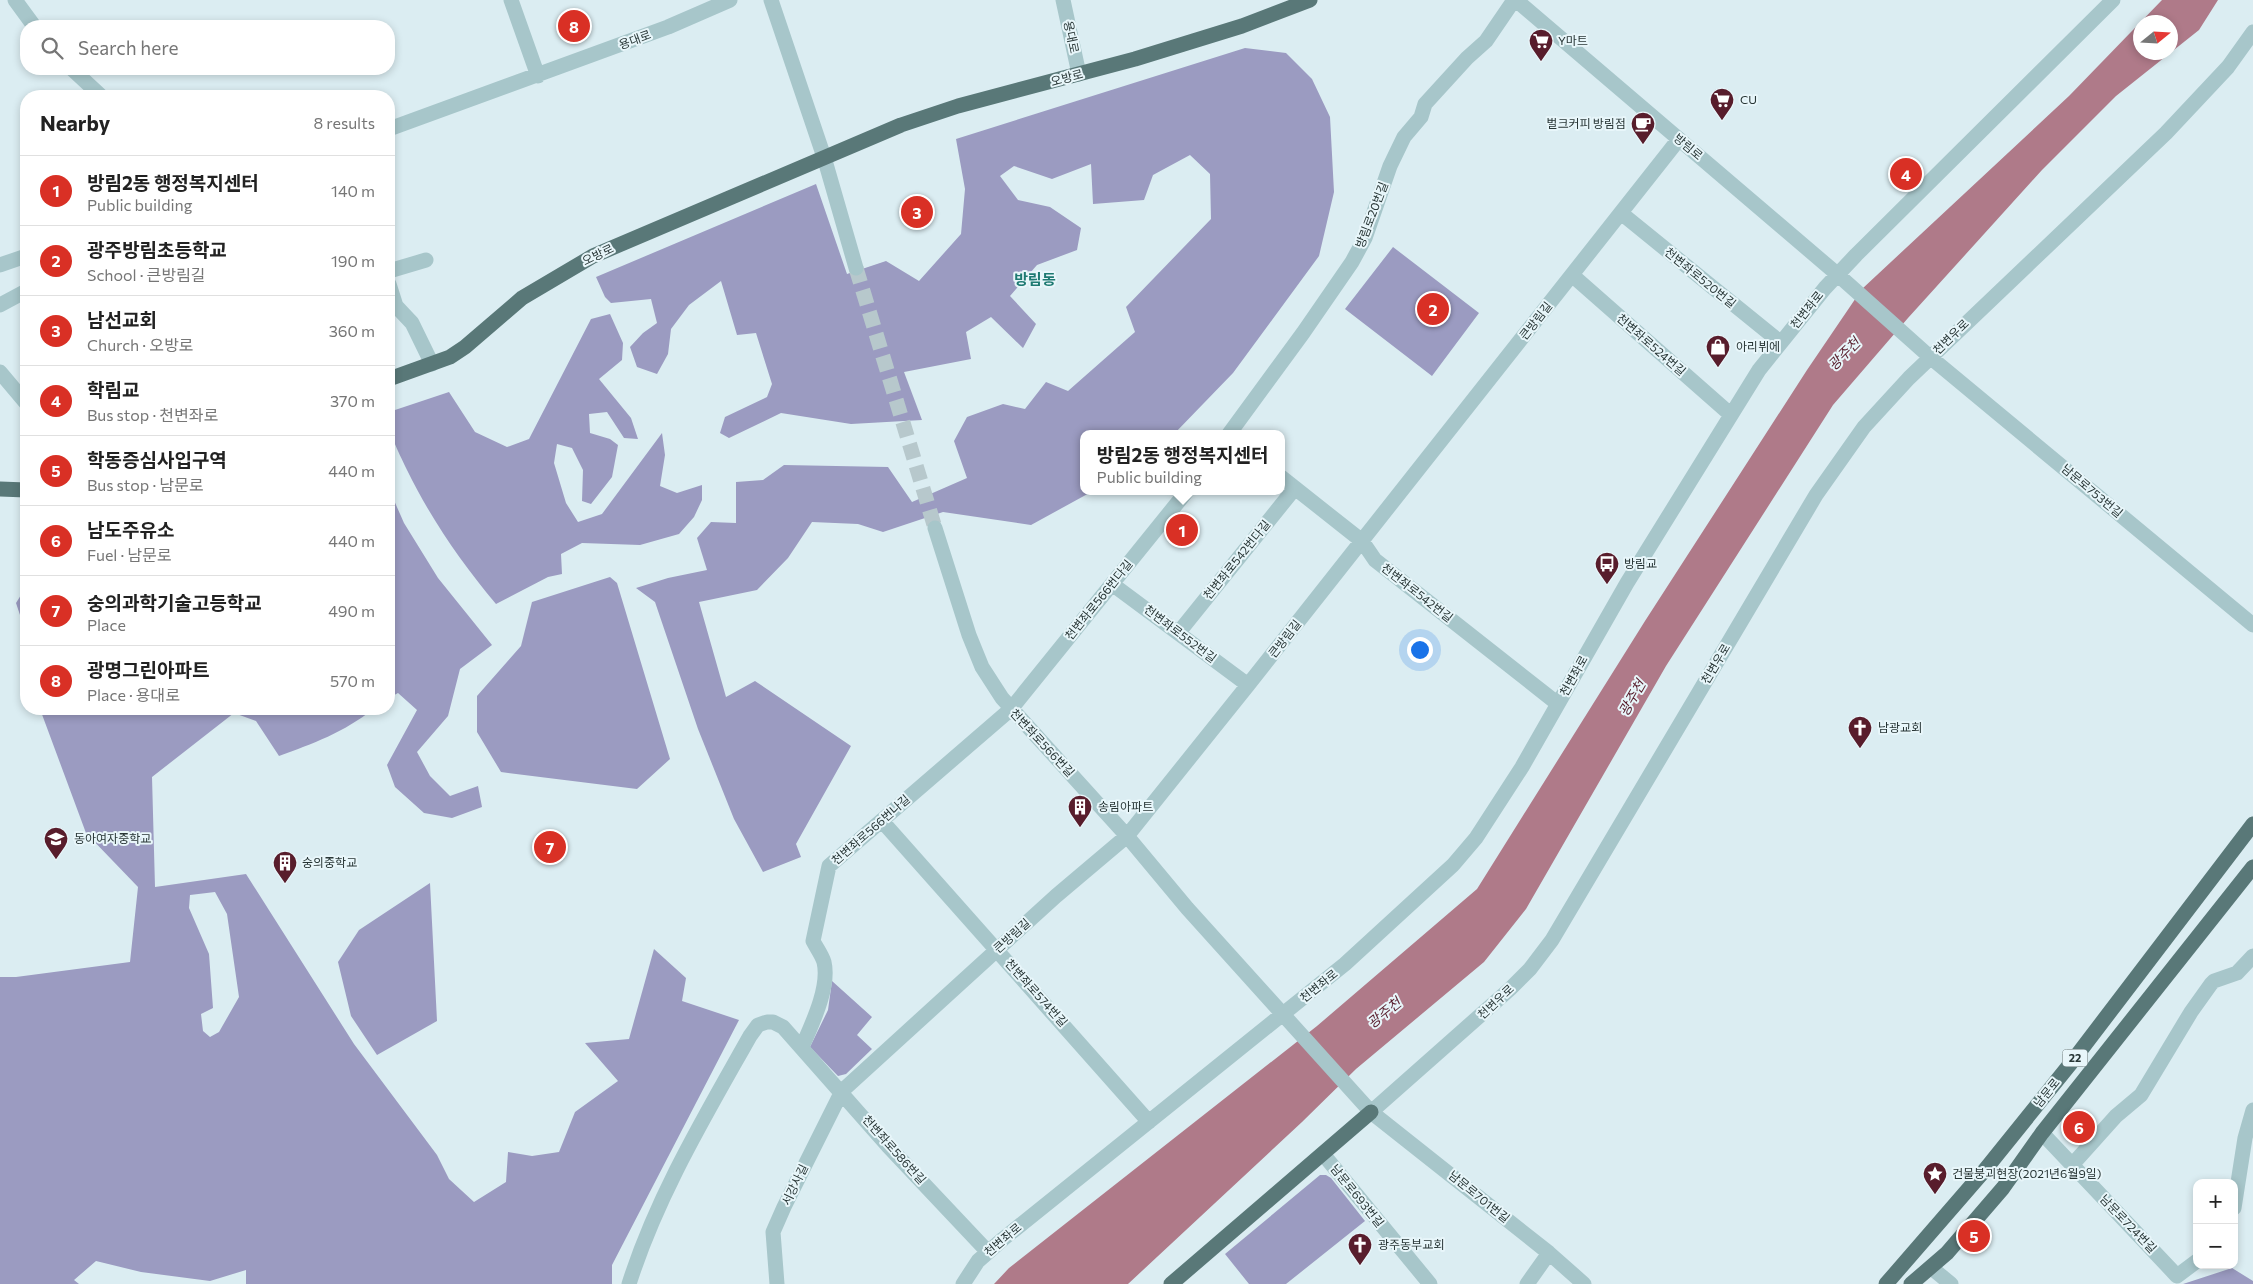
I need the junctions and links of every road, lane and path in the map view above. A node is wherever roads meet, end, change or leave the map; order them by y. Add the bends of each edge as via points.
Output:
1 (15, 0) edge
2 (511, 0) edge
3 (730, 0) edge
4 (771, 0) edge
5 (1063, 0) edge
6 (1310, 0) edge
7 (1515, 0) edge
8 (2113, 0) edge
9 (30, 20) edge
10 (2253, 32) edge
11 (1079, 74) junction
12 (78, 75) edge
13 (538, 76) junction
14 (95, 90) edge
15 (395, 127) edge
16 (1679, 139) junction
17 (824, 157) junction
18 (1621, 213) junction
19 (20, 258) edge
20 (426, 260) dead end
21 (0, 265) edge
22 (856, 268) tunnel mouth
23 (395, 269) edge
24 (1837, 274) junction
25 (1572, 275) junction
26 (20, 294) edge
27 (395, 303) edge
28 (0, 305) edge
29 (1780, 342) junction
30 (1930, 357) junction
31 (432, 364) junction
32 (0, 372) edge
33 (395, 377) edge
34 (20, 396) edge
35 (1730, 414) junction
36 (1232, 430) edge
37 (1285, 480) edge
38 (1295, 488) junction
39 (0, 489) edge
40 (20, 490) edge
41 (1184, 495) edge
42 (935, 528) tunnel mouth
43 (1362, 541) junction
44 (1112, 584) junction
45 (2253, 625) edge
46 (1178, 632) junction
47 (1248, 686) junction
48 (1558, 704) junction
49 (1011, 709) junction
50 (882, 820) junction
51 (2253, 824) edge
52 (1127, 836) junction
53 (2253, 867) edge
54 (996, 950) junction
55 (2253, 956) edge
56 (1284, 1014) junction
57 (802, 1047) junction
58 (842, 1091) junction
59 (2046, 1094) junction
60 (2253, 1110) edge
61 (1372, 1112) junction
62 (1149, 1122) junction
63 (2044, 1131) junction
64 (1323, 1154) junction
65 (2072, 1166) junction
66 (2238, 1183) edge
67 (988, 1252) junction
68 (1549, 1253) junction
69 (1947, 1253) junction
70 (2193, 1264) edge
71 (1934, 1270) junction
72 (629, 1284) edge
73 (776, 1284) edge
74 (963, 1284) edge
75 (1171, 1284) edge
76 (1430, 1284) edge
77 (1527, 1284) edge
78 (1584, 1284) edge
79 (1886, 1284) edge
80 (1911, 1284) edge
81 (1926, 1284) edge
82 (1951, 1284) edge

1 - 9 street
2 - 13 street
3 - 13 street, 용대로
4 - 17 street
5 - 11 street, 용대로
6 - 11 main road, 오방로 via 1242,26
7 - 16 street, 방림로
7 - 36 street, 방림로20번길 via 1486,41 1466,58 1425,104 1421,117 1404,136 1390,166 1366,238 1352,262
8 - 24 street, 천변좌로
10 - 30 street, 천변우로 via 2228,67 2166,133
11 - 17 main road, 오방로 via 928,116
12 - 14 street
13 - 15 street, 용대로
16 - 18 street, 큰방림길
16 - 24 street, 방림로
17 - 22 street
17 - 31 main road, 오방로 via 593,256 522,298 450,358
18 - 25 street, 큰방림길
18 - 29 street, 천변좌로520번길
19 - 21 street
20 - 23 street
24 - 29 street, 천변좌로
24 - 30 street, 방림로
25 - 35 street, 천변좌로524번길
25 - 43 street, 큰방림길
26 - 28 street
27 - 31 street via 412,322
29 - 35 street, 천변좌로
30 - 45 street, 남문로753번길
30 - 61 street, 천변우로 via 1864,427 1816,494 1575,904 1539,958 1479,1018
31 - 33 main road, 오방로
32 - 34 street
35 - 48 street, 천변좌로
37 - 38 street, 천변좌로542번길
38 - 43 street, 천변좌로542번길
38 - 46 street, 천변좌로542번다길
39 - 40 main road
41 - 44 street, 천변좌로566번다길
42 - 49 street, 천변좌로566번길 via 960,611 982,667
43 - 47 street, 큰방림길
43 - 48 street, 천변좌로542번길 via 1375,560
44 - 46 street, 천변좌로552번길
44 - 49 street, 천변좌로566번다길
46 - 47 street, 천변좌로552번길
47 - 52 street, 큰방림길
48 - 56 street, 천변좌로 via 1476,838 1453,865 1386,928
49 - 50 street, 천변좌로566번나길
49 - 52 street, 천변좌로566번길
50 - 54 street, 천변좌로574번길
50 - 57 street, 천변좌로566번나길 via 830,866 813,941 823,960 825,973 820,1006
51 - 59 main road, 남문로 / 22
52 - 54 street, 큰방림길
52 - 56 street, 천변좌로566번길 via 1187,908
53 - 63 main road, 남문로 / 22
54 - 58 street, 큰방림길
54 - 62 street, 천변좌로574번길
55 - 65 street via 2237,974 2211,984 2141,1096 2116,1116
56 - 61 street, 남문로701번길
56 - 62 street, 천변좌로
57 - 58 street, 천변좌로586번길
57 - 72 street, 천변좌로586번길 via 783,1027 773,1022 758,1025 680,1163 650,1226
58 - 67 street, 천변좌로586번길 via 888,1146
58 - 73 street, 서강사길 via 773,1232
59 - 63 main road via 2053,1100 2044,1114
59 - 79 main road, 남문로 / 22
60 - 66 street
61 - 64 main road, 천변우로
61 - 68 street, 남문로701번길
62 - 67 street, 천변좌로
63 - 65 street, 남문로724번길
63 - 69 main road, 남문로 / 22 via 2003,1188
64 - 75 main road, 천변우로
64 - 76 street, 남문로693번길
65 - 70 street, 남문로724번길 via 2177,1276
67 - 74 street, 천변좌로
68 - 77 street
68 - 78 street, 남문로701번길
69 - 71 main road
69 - 80 main road, 남문로 / 22
71 - 81 main road
71 - 82 street

